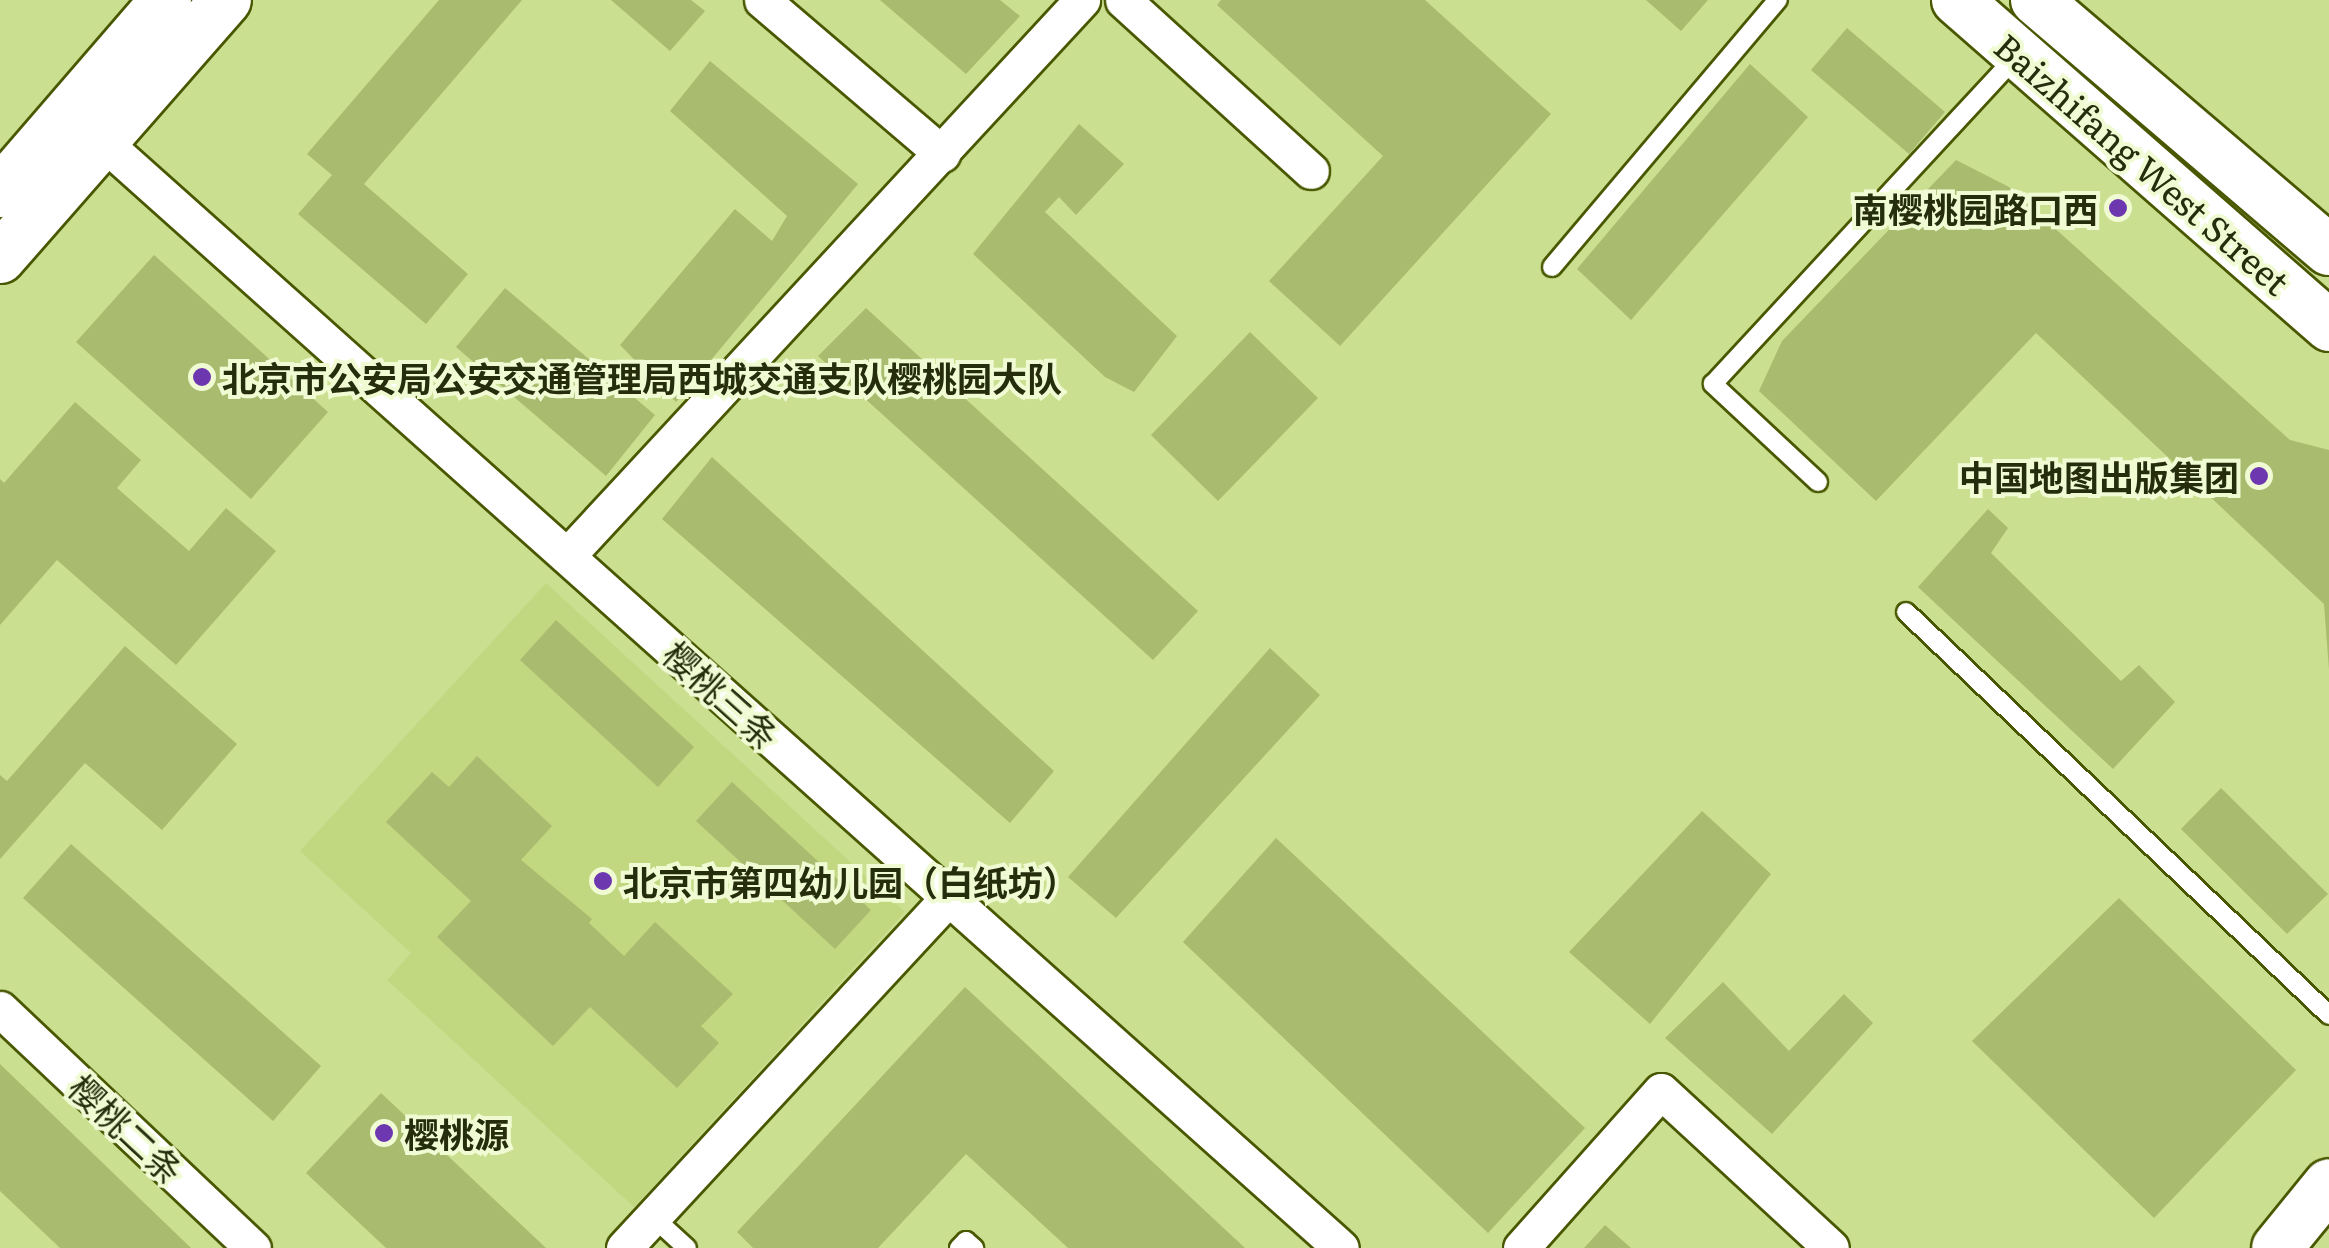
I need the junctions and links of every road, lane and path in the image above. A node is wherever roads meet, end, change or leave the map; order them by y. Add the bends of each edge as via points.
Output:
1 (166, 0) edge
2 (226, 0) edge
3 (762, 0) edge
4 (1082, 0) edge
5 (1123, 0) edge
6 (1778, 0) edge
7 (1956, 0) edge
8 (2036, 0) edge
9 (2019, 53) junction
10 (85, 127) junction
11 (942, 154) junction
12 (1311, 171) dead end
13 (0, 192) edge
14 (2329, 250) edge
15 (0, 258) edge
16 (1552, 267) dead end
17 (2329, 326) edge
18 (1818, 482) dead end
19 (567, 556) junction
20 (1906, 612) dead end
21 (948, 897) junction
22 (0, 1009) edge
23 (2329, 1015) edge
24 (2329, 1184) edge
25 (653, 1217) junction
26 (254, 1248) edge
27 (624, 1248) edge
28 (687, 1248) edge
29 (959, 1248) edge
30 (974, 1248) edge
31 (1341, 1248) edge
32 (1521, 1248) edge
33 (1831, 1248) edge
34 (2277, 1248) edge

1 - 10 main road
2 - 10 main road
3 - 11 street
4 - 11 street
5 - 12 street
6 - 16 lane
7 - 9 main road, Baizhifang West Street
8 - 14 main road, Baizhifang West Street
9 - 17 main road, Baizhifang West Street
9 - 18 lane via 1713,384
10 - 13 main road
10 - 15 main road
10 - 19 street, 樱桃三条
11 - 19 street
19 - 21 street, 樱桃三条
20 - 23 lane
21 - 25 street
21 - 31 street, 樱桃三条
22 - 26 street, 樱桃二条
24 - 34 main road
25 - 27 street
25 - 28 lane
29 - 30 lane via 966,1241
32 - 33 street via 1661,1091

